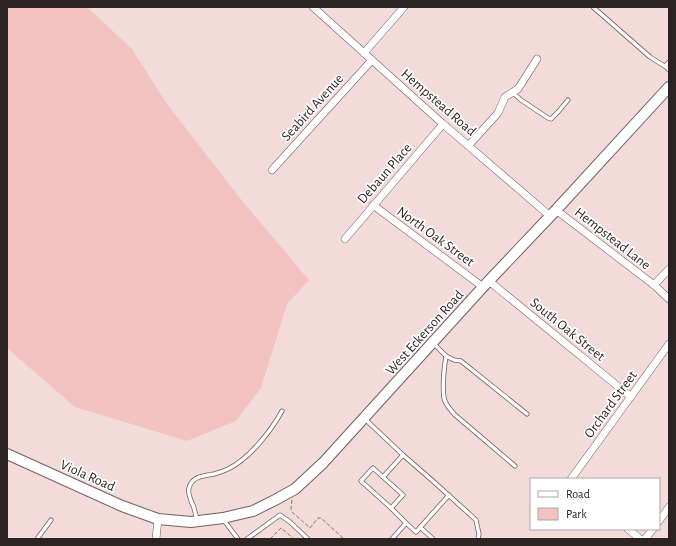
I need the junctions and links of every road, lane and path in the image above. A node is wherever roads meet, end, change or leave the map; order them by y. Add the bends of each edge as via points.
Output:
1 (313, 7) edge
2 (404, 7) edge
3 (593, 7) edge
4 (364, 53) junction
5 (537, 59) dead end
6 (372, 60) junction
7 (669, 62) edge
8 (665, 66) junction
9 (669, 70) edge
10 (669, 87) edge
11 (512, 92) junction
12 (568, 100) dead end
13 (443, 124) junction
14 (469, 145) junction
15 (272, 170) dead end
16 (373, 205) junction
17 (553, 213) junction
18 (344, 239) dead end
19 (669, 269) edge
20 (486, 284) junction
21 (654, 286) junction
22 (669, 299) edge
23 (432, 343) junction
24 (669, 344) edge
25 (446, 356) junction
26 (631, 397) junction
27 (282, 412) dead end
28 (527, 414) dead end
29 (364, 418) junction
30 (7, 454) edge
31 (403, 455) junction
32 (515, 466) dead end
33 (383, 477) junction
34 (572, 478) edge
35 (449, 495) junction
36 (293, 498) dead end
37 (669, 507) edge
38 (391, 508) junction
39 (223, 518) junction
40 (158, 519) junction
41 (51, 520) dead end
42 (660, 520) edge
43 (197, 521) junction
44 (406, 523) junction
45 (420, 528) junction
46 (629, 530) edge
47 (652, 530) edge
48 (37, 539) edge
49 (156, 539) edge
50 (238, 539) edge
51 (247, 539) edge
52 (270, 539) edge
53 (294, 539) edge
54 (308, 539) edge
55 (344, 539) edge
56 (392, 539) edge
57 (433, 539) edge
58 (478, 539) edge
59 (640, 539) edge
60 (646, 539) edge

1 - 4 street, Hempstead Road
2 - 4 street
3 - 8 lane via 650,57
4 - 6 street, Hempstead Road
5 - 11 street via 518,89
6 - 13 street, Hempstead Road
6 - 15 street, Seabird Avenue
7 - 8 lane
8 - 9 lane
10 - 17 street, West Eckerson Road
11 - 12 lane via 551,119
11 - 14 street via 505,97 498,113
13 - 14 street, Hempstead Road
13 - 16 street, Debaun Place
14 - 17 street, Hempstead Road
16 - 18 street, Debaun Place
16 - 20 street, North Oak Street
17 - 20 street, West Eckerson Road
17 - 21 street, Hempstead Lane
19 - 21 street
20 - 23 street, West Eckerson Road
20 - 26 street, South Oak Street
21 - 22 street
23 - 25 lane
23 - 29 street, West Eckerson Road
24 - 26 street, Orchard Street
25 - 28 lane via 461,361
25 - 32 lane via 444,398 448,407
26 - 34 street, Orchard Street
27 - 43 lane via 266,435 241,460 228,469 200,476 192,482 188,491
29 - 31 lane
29 - 39 street, West Eckerson Road via 295,489 253,511
30 - 40 street, Viola Road via 122,506
31 - 33 lane
31 - 35 lane
33 - 38 lane via 403,495
33 - 38 lane via 373,468 361,481
35 - 45 lane
35 - 58 lane via 476,520
36 - 55 path via 292,512 309,528 321,518
37 - 42 street
38 - 44 lane
39 - 43 street, West Eckerson Road
39 - 50 lane
40 - 43 street, West Eckerson Road
40 - 49 street
41 - 48 lane
44 - 45 lane via 416,532
44 - 56 lane
45 - 57 lane
46 - 59 street
47 - 60 street
51 - 54 lane via 280,516
52 - 53 path via 281,528

